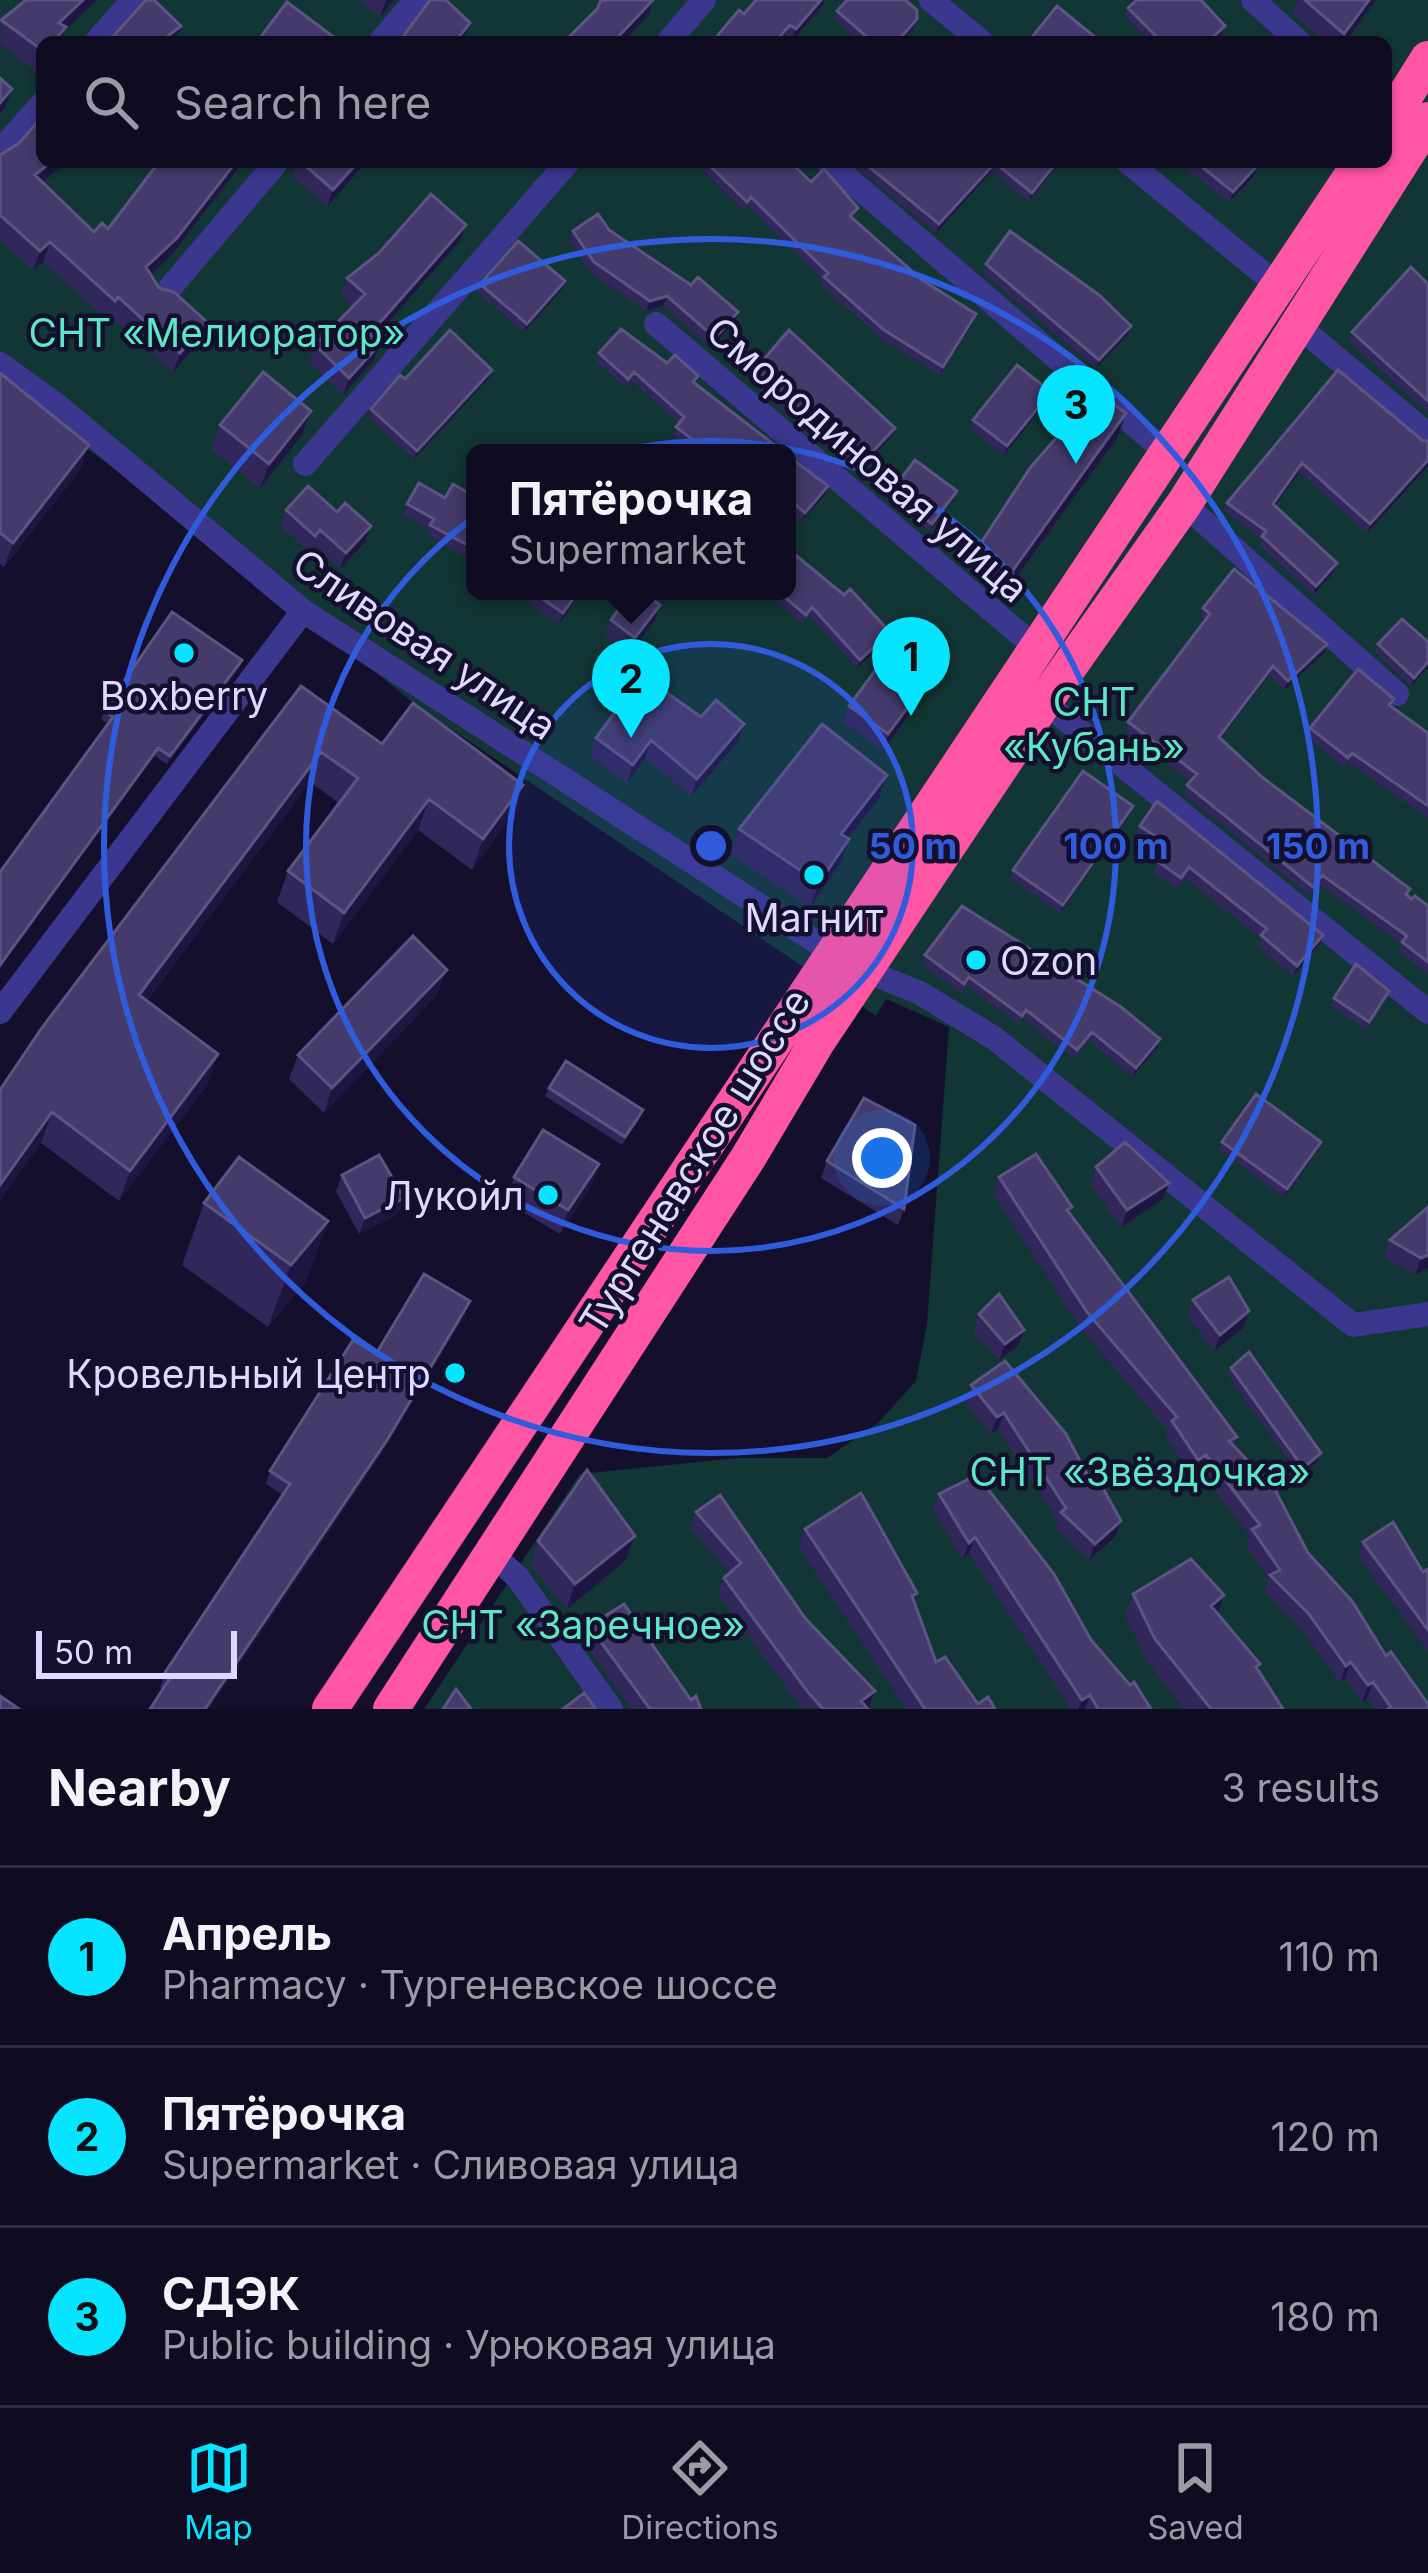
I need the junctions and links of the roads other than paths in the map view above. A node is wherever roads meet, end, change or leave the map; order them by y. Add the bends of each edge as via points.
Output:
1 (133, 0) edge
2 (416, 0) edge
3 (704, 0) edge
4 (931, 0) edge
5 (1253, 0) edge
6 (101, 36) edge
7 (385, 36) edge
8 (673, 36) edge
9 (975, 36) edge
10 (1292, 36) edge
11 (1428, 59) edge
12 (36, 111) edge
13 (1405, 130) edge
14 (0, 152) edge
15 (272, 168) edge
16 (563, 168) edge
17 (836, 168) edge
18 (1135, 168) edge
19 (1357, 168) edge
20 (1383, 168) edge
21 (1276, 284) junction
22 (164, 295) edge
23 (1295, 322) junction
24 (656, 324) dead end
25 (0, 364) edge
26 (1428, 435) edge
27 (1166, 452) junction
28 (305, 464) dead end
29 (1184, 504) junction
30 (302, 611) junction
31 (1035, 647) junction
32 (1397, 694) edge
33 (1044, 702) junction
34 (832, 952) junction
35 (866, 971) junction
36 (0, 1012) edge
37 (1428, 1012) edge
38 (1428, 1314) edge
39 (505, 1565) junction
40 (330, 1709) edge
41 (391, 1709) edge
42 (611, 1709) edge

1 - 6 street
2 - 7 street
3 - 8 street
4 - 9 street
5 - 10 street
11 - 13 highway, Тургеневское шоссе
12 - 14 street
15 - 22 street
16 - 28 street
17 - 27 street
18 - 21 street
19 - 21 highway, Тургеневское шоссе
20 - 23 highway, Тургеневское шоссе
21 - 27 highway, Тургеневское шоссе
23 - 26 street
23 - 29 highway, Тургеневское шоссе
24 - 31 street, Смородиновая улица
25 - 30 street, Сливовая улица
27 - 31 highway, Тургеневское шоссе
29 - 32 street
29 - 33 highway, Тургеневское шоссе
30 - 34 street, Сливовая улица
30 - 36 street
31 - 34 highway, Тургеневское шоссе
33 - 35 highway, Тургеневское шоссе
33 - 37 street
34 - 40 highway, Тургеневское шоссе
35 - 38 street via 920,992 994,1038 1353,1325
35 - 39 highway, Тургеневское шоссе
39 - 41 highway, Тургеневское шоссе
39 - 42 street

